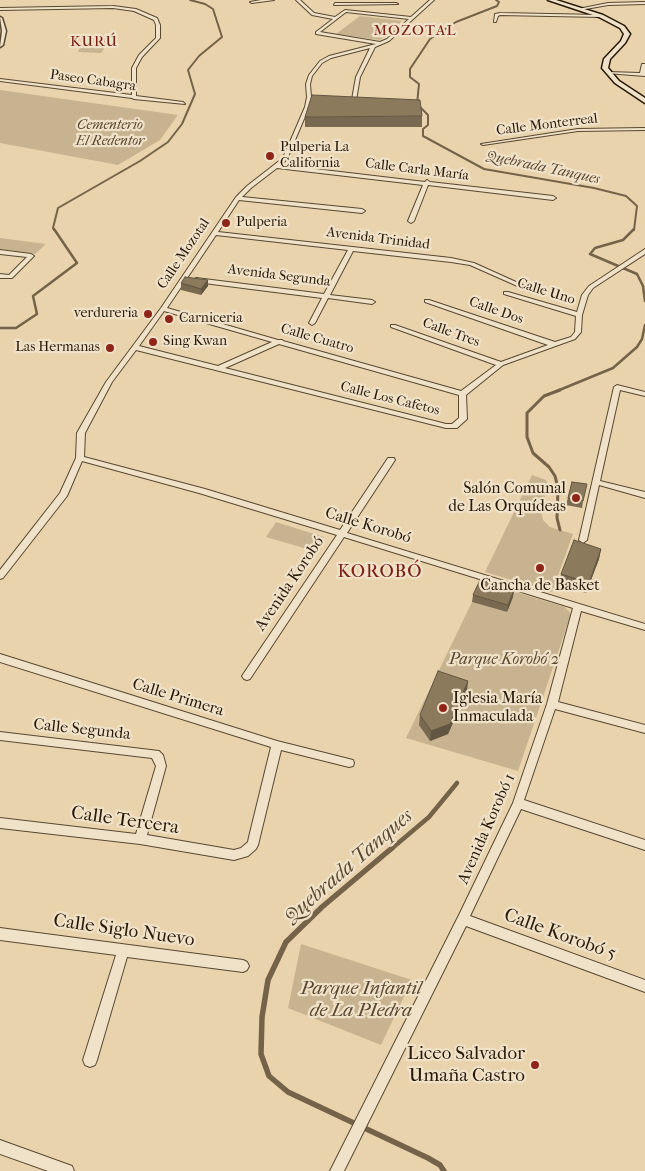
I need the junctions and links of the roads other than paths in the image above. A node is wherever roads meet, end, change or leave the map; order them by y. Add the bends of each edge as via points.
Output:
1 (272, 0) edge
2 (298, 0) edge
3 (331, 0) edge
4 (399, 0) edge
5 (432, 0) edge
6 (551, 0) edge
7 (252, 2) dead end
8 (642, 2) edge
9 (335, 4) junction
10 (396, 4) junction
11 (0, 8) edge
12 (276, 8) dead end
13 (645, 8) edge
14 (580, 9) junction
15 (345, 11) junction
16 (148, 15) joint
17 (380, 15) junction
18 (601, 16) junction
19 (335, 18) junction
20 (411, 18) junction
21 (0, 21) edge
22 (495, 22) dead end
23 (382, 43) junction
24 (0, 45) edge
25 (373, 46) junction
26 (644, 65) edge
27 (608, 73) junction
28 (643, 75) edge
29 (0, 80) edge
30 (134, 98) junction
31 (645, 101) edge
32 (183, 103) dead end
33 (353, 105) edge
34 (645, 129) edge
35 (482, 144) dead end
36 (277, 166) junction
37 (427, 182) junction
38 (238, 198) junction
39 (553, 198) dead end
40 (362, 211) dead end
41 (410, 221) dead end
42 (215, 233) junction
43 (351, 248) junction
44 (645, 251) edge
45 (0, 252) edge
46 (0, 276) edge
47 (184, 279) junction
48 (533, 291) dead end
49 (506, 294) dead end
50 (327, 297) junction
51 (427, 301) dead end
52 (372, 302) dead end
53 (163, 309) junction
54 (579, 315) junction
55 (312, 323) dead end
56 (393, 326) dead end
57 (280, 341) junction
58 (556, 345) junction
59 (134, 347) junction
60 (501, 364) junction
61 (219, 368) junction
62 (462, 394) junction
63 (645, 394) edge
64 (80, 458) junction
65 (391, 460) dead end
66 (596, 482) junction
67 (645, 495) edge
68 (342, 534) junction
69 (583, 540) dead end
70 (0, 576) edge
71 (578, 606) junction
72 (645, 627) edge
73 (0, 658) edge
74 (247, 676) dead end
75 (552, 704) junction
76 (645, 729) edge
77 (0, 736) edge
78 (277, 745) junction
79 (349, 762) dead end
80 (518, 803) junction
81 (0, 823) edge
82 (140, 839) junction
83 (645, 845) edge
84 (463, 919) junction
85 (0, 934) edge
86 (123, 951) junction
87 (243, 966) dead end
88 (645, 986) edge
89 (90, 1060) dead end
90 (0, 1147) edge
91 (68, 1171) edge
92 (337, 1171) edge

1 - 7 street
1 - 12 street
2 - 19 street via 313,14
3 - 9 street
4 - 10 street
5 - 20 street, Calle Mozotal
6 - 14 main road
8 - 13 street
8 - 14 street
9 - 10 street
9 - 15 street
10 - 17 street
11 - 16 street via 104,6
14 - 18 main road
15 - 17 street
15 - 19 street
16 - 30 street via 158,22 158,38 140,56 134,68
17 - 20 street
18 - 22 street via 500,14 496,15
18 - 27 main road via 622,28 626,34 607,59 605,68
19 - 23 street via 318,34
20 - 23 street, Calle Mozotal
21 - 24 street via 4,31
23 - 25 street, Calle Mozotal
25 - 33 street via 358,77
25 - 36 street, Calle Mozotal via 330,56 314,70 308,84 310,97 304,118 290,152
26 - 28 street
27 - 28 street
27 - 31 main road
29 - 30 street, Paseo Cabagra
30 - 32 street, Paseo Cabagra
34 - 35 street, Calle Monterreal via 578,130
36 - 37 street, Calle Carla María
36 - 38 street, Calle Mozotal
37 - 39 street, Calle Carla María
37 - 41 street
38 - 40 street
38 - 42 street, Calle Mozotal
42 - 43 street, Avenida Trinidad
42 - 47 street, Calle Mozotal
43 - 48 street, Avenida Trinidad via 472,264
43 - 50 street
44 - 54 street, Calle Los Cafetos via 591,287
45 - 46 street via 31,256 10,277
47 - 50 street, Avenida Segunda
47 - 53 street, Calle Mozotal
49 - 54 street, Calle Uno
50 - 52 street, Avenida Segunda
50 - 55 street
51 - 58 street, Calle Dos
53 - 57 street, Calle Cuatro
53 - 59 street, Calle Mozotal
54 - 58 street, Calle Los Cafetos via 578,332 573,338
56 - 60 street, Calle Tres
57 - 61 street
57 - 62 street, Calle Cuatro
58 - 60 street, Calle Los Cafetos
59 - 61 street, Calle Los Cafetos
59 - 64 street, Calle Mozotal via 89,413 81,434
60 - 62 street, Calle Los Cafetos
61 - 62 street, Calle Los Cafetos via 446,426 459,424 463,419
63 - 66 street via 617,387
64 - 68 street, Calle Korobó
64 - 70 street, Calle Mozotal via 64,494
65 - 68 street, Avenida Korobó
66 - 67 street
66 - 69 street
68 - 71 street, Calle Korobó
68 - 74 street, Avenida Korobó
71 - 72 street, Calle Korobó
71 - 75 street, Avenida Korobó 1
73 - 78 street, Calle Primera
75 - 76 street
75 - 80 street, Avenida Korobó 1
77 - 82 street, Calle Segunda via 147,752 159,758 161,766
78 - 79 street, Calle Primera
78 - 82 street, Calle Tercera via 255,837 244,852 234,854
80 - 83 street
80 - 84 street, Avenida Korobó 1
81 - 82 street, Calle Tercera
84 - 88 street, Calle Korobó 5
84 - 92 street, Avenida Korobó 1
85 - 86 street, Calle Siglo Nuevo
86 - 87 street, Calle Siglo Nuevo
86 - 89 street
90 - 91 street

